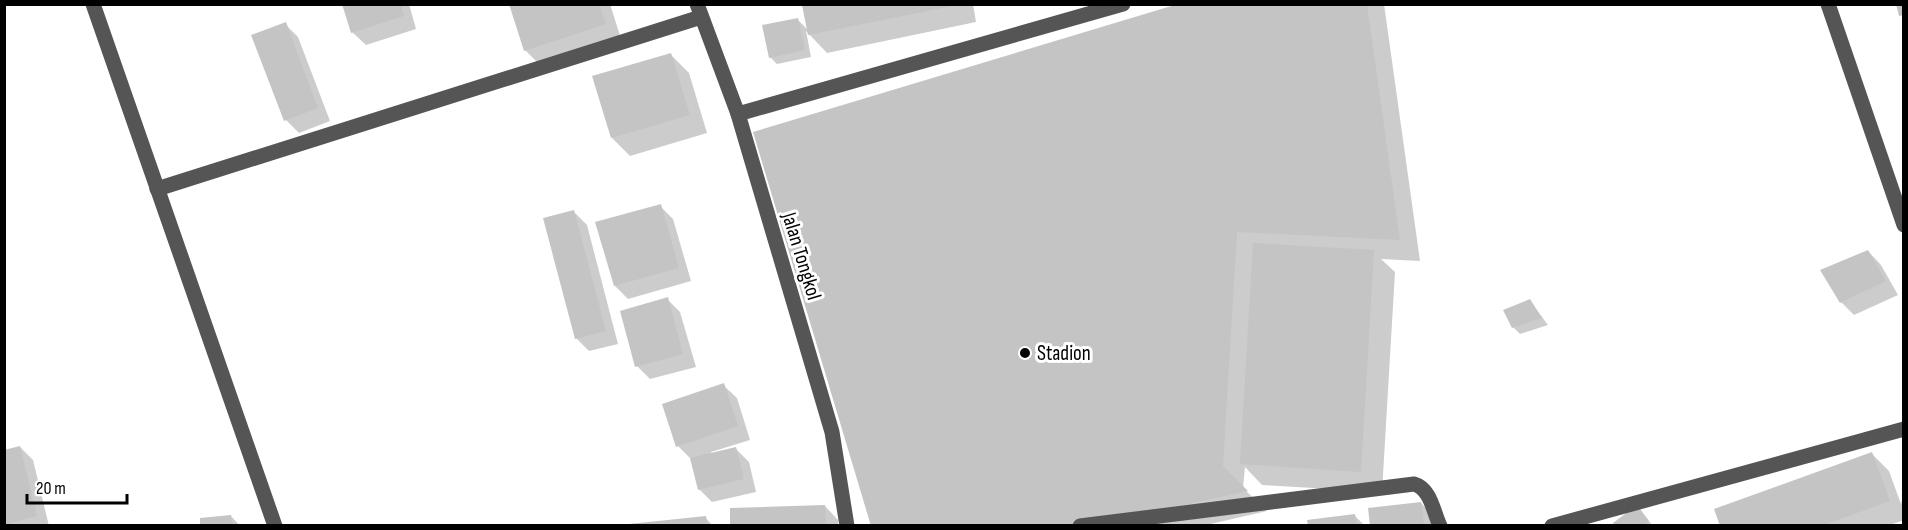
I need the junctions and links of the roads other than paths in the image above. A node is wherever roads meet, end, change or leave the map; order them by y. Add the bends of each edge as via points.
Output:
1 (93, 4) edge
2 (1123, 4) edge
3 (1828, 4) edge
4 (699, 11) edge
5 (738, 114) junction
6 (157, 189) junction
7 (1904, 225) edge
8 (1904, 429) edge
9 (275, 525) edge
10 (847, 525) edge
11 (1080, 525) edge
12 (1440, 525) edge
13 (1552, 525) edge

1 - 6 street
2 - 5 street
3 - 7 street
4 - 5 street, Jalan Tongkol
4 - 6 street
5 - 10 street, Jalan Tongkol via 832,432
6 - 9 street
8 - 13 street
11 - 12 street via 1414,484 1427,494

